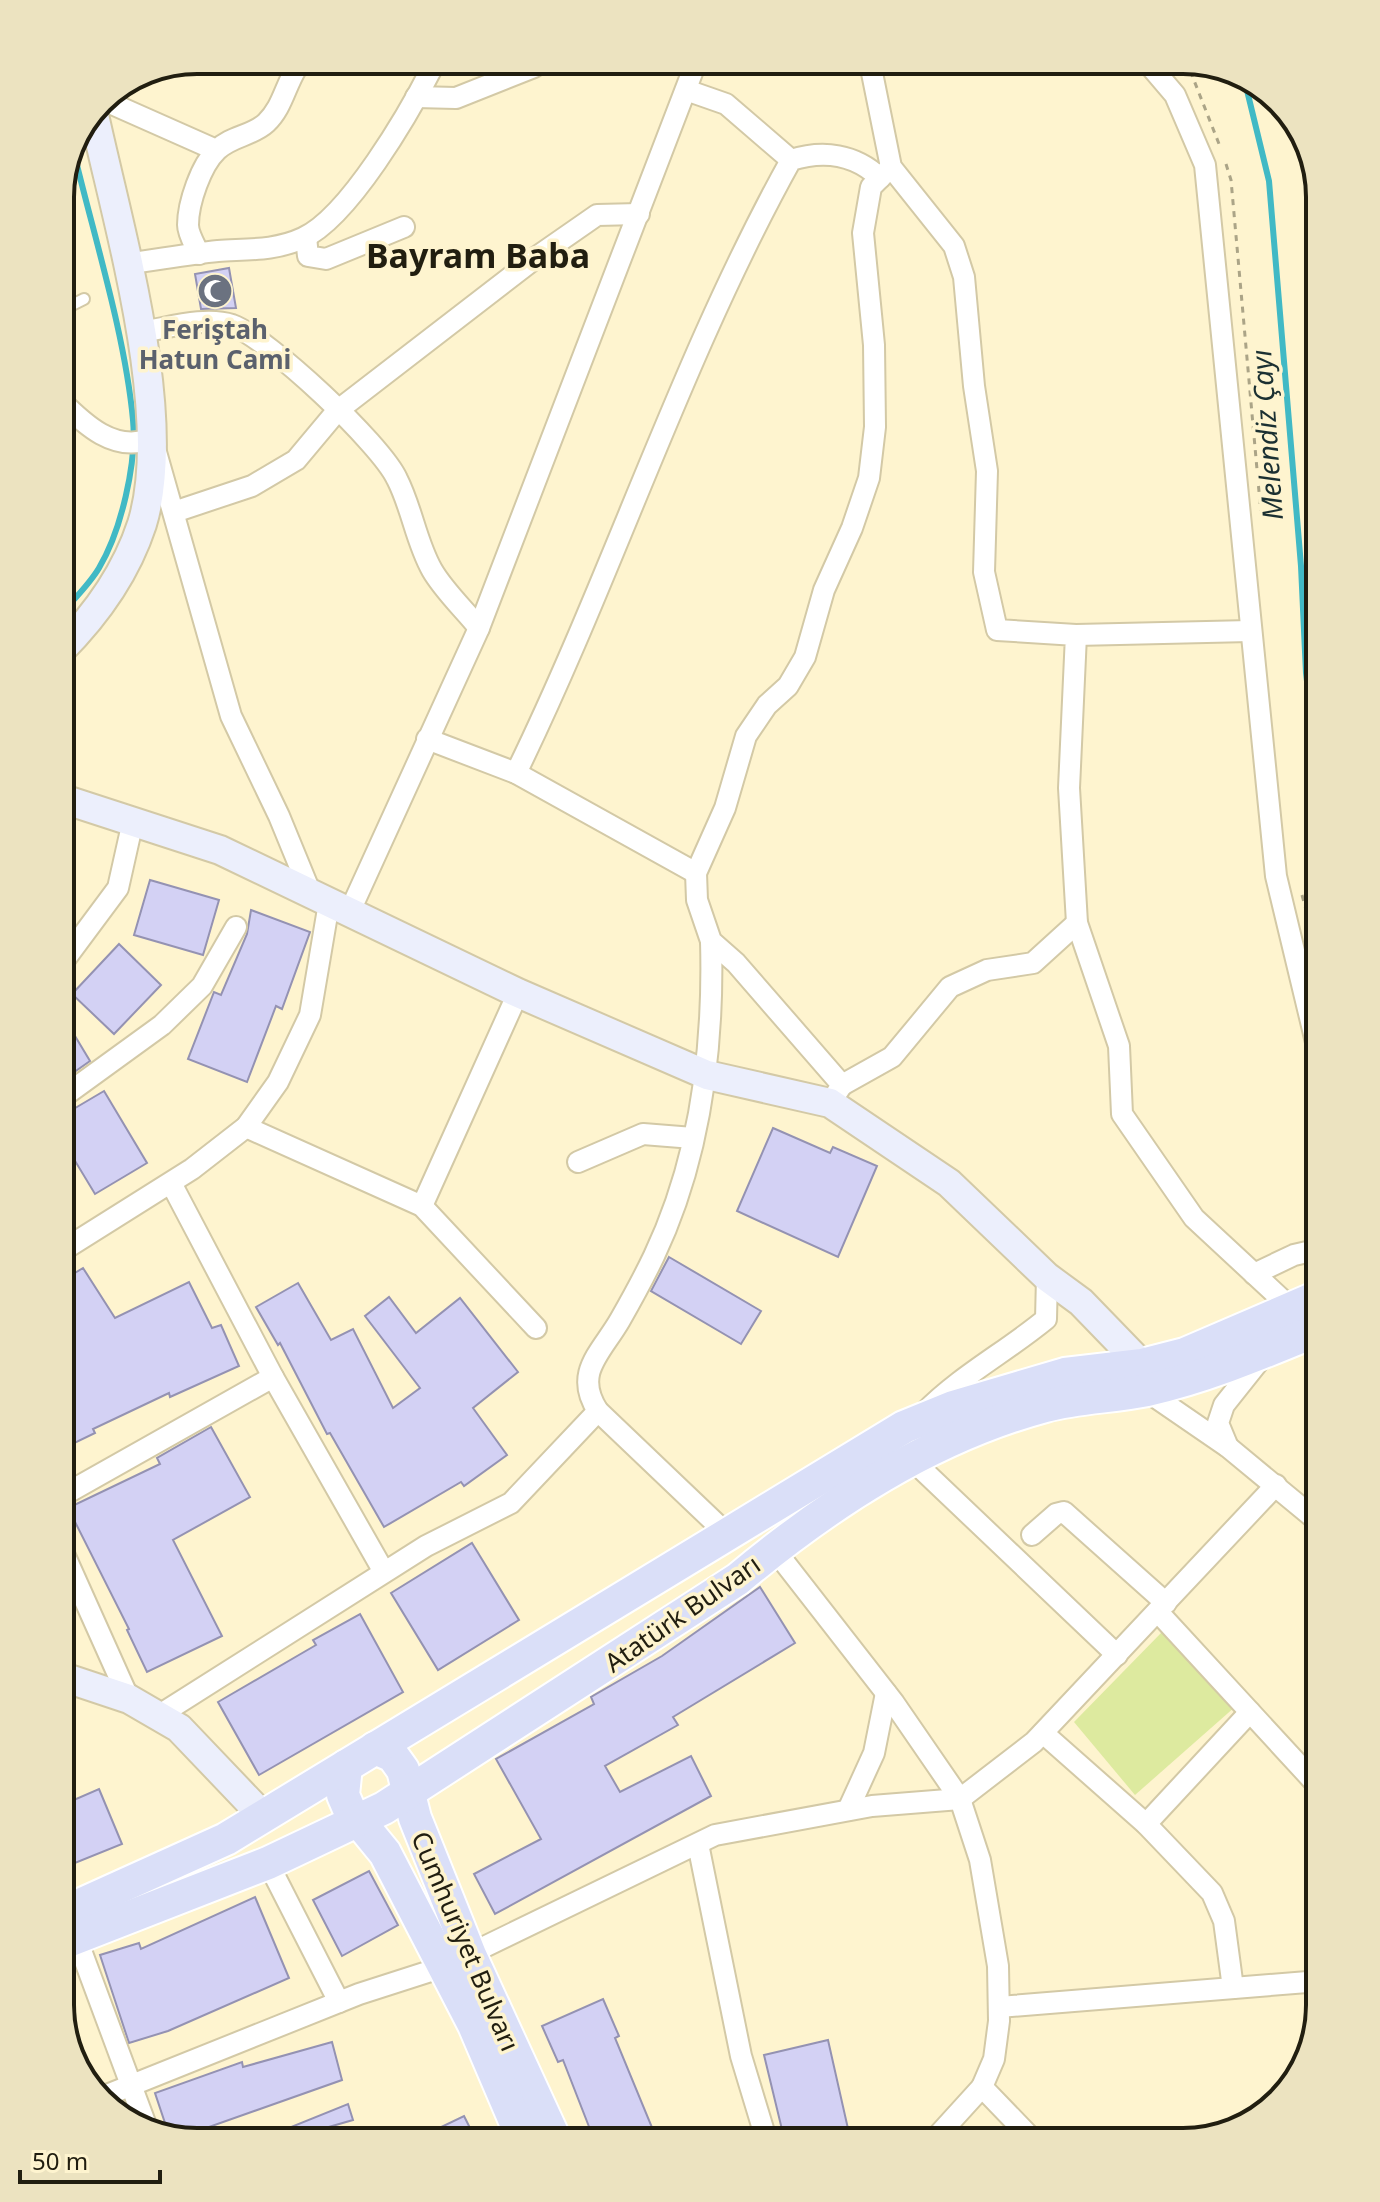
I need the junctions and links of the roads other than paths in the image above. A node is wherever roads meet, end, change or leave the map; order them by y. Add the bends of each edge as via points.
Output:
1 (293, 74) edge
2 (429, 74) edge
3 (516, 74) edge
4 (692, 74) edge
5 (872, 74) edge
6 (1157, 74) edge
7 (686, 90) junction
8 (416, 97) junction
9 (116, 105) edge
10 (96, 126) edge
11 (216, 150) junction
12 (791, 160) junction
13 (886, 172) junction
14 (639, 214) junction
15 (404, 227) dead end
16 (306, 237) junction
17 (199, 254) junction
18 (126, 264) junction
19 (84, 299) dead end
20 (74, 304) edge
21 (141, 332) junction
22 (337, 411) junction
23 (74, 414) edge
24 (147, 440) junction
25 (174, 512) junction
26 (479, 628) junction
27 (1250, 631) junction
28 (1076, 635) junction
29 (74, 638) edge
30 (427, 739) junction
31 (516, 773) junction
32 (74, 802) edge
33 (133, 821) junction
34 (696, 873) junction
35 (330, 903) junction
36 (1077, 923) junction
37 (236, 927) dead end
38 (711, 941) junction
39 (74, 947) edge
40 (518, 993) junction
41 (1306, 1001) edge
42 (707, 1075) junction
43 (74, 1089) edge
44 (836, 1094) junction
45 (246, 1127) junction
46 (693, 1138) junction
47 (578, 1162) dead end
48 (171, 1183) junction
49 (422, 1206) junction
50 (74, 1243) edge
51 (1306, 1252) edge
52 (1254, 1274) junction
53 (1047, 1277) junction
54 (1305, 1302) edge
55 (536, 1328) dead end
56 (1306, 1335) edge
57 (1268, 1351) junction
58 (273, 1377) junction
59 (1144, 1378) junction
60 (598, 1411) junction
61 (914, 1422) junction
62 (1228, 1447) junction
63 (910, 1458) junction
64 (1276, 1485) junction
65 (74, 1489) edge
66 (1306, 1511) edge
67 (727, 1534) junction
68 (1032, 1535) dead end
69 (774, 1549) junction
70 (384, 1572) junction
71 (74, 1576) edge
72 (1162, 1608) junction
73 (1117, 1655) junction
74 (74, 1681) edge
75 (886, 1693) junction
76 (129, 1699) junction
77 (1250, 1712) junction
78 (158, 1716) junction
79 (1043, 1733) junction
80 (375, 1748) junction
81 (346, 1766) junction
82 (1306, 1773) edge
83 (409, 1794) junction
84 (960, 1799) junction
85 (848, 1810) junction
86 (263, 1816) junction
87 (357, 1821) junction
88 (1146, 1824) junction
89 (698, 1844) junction
90 (268, 1863) junction
91 (74, 1927) edge
92 (74, 1929) edge
93 (74, 1953) edge
94 (456, 1961) junction
95 (1306, 1982) edge
96 (1233, 1988) junction
97 (339, 2002) junction
98 (999, 2007) junction
99 (130, 2085) junction
100 (982, 2087) junction
101 (112, 2093) edge
102 (142, 2114) edge
103 (518, 2128) edge
104 (548, 2128) edge
105 (763, 2128) edge
106 (945, 2128) edge
107 (1022, 2128) edge

1 - 11 street via 280,107 267,122
2 - 8 street
3 - 8 street via 456,98
4 - 7 street
5 - 13 street
6 - 27 street via 1175,95 1205,165
7 - 12 street via 726,104
7 - 14 street
8 - 16 street via 343,206
9 - 11 street
10 - 18 street
11 - 17 street via 195,190 187,227
12 - 13 street via 837,156
12 - 31 street via 751,231 568,666
13 - 28 street via 954,246 964,277 987,471 984,572 997,630
13 - 34 street via 871,187 863,233 874,345 875,427 869,478 824,590 805,657 746,736 725,808
14 - 22 street via 597,215
14 - 26 street
15 - 16 street via 326,259 308,256
16 - 17 street via 269,248
17 - 18 street
18 - 21 street
19 - 20 lane
21 - 22 street via 230,324 253,336
21 - 24 street
22 - 25 street via 296,460 252,486
22 - 26 street via 397,477 433,572
23 - 24 street via 88,428 117,441
24 - 25 street
24 - 29 street via 142,522 123,570
25 - 35 street via 231,716 279,816
26 - 30 street
27 - 28 street
27 - 41 street via 1276,876
28 - 36 street via 1069,788
30 - 31 street
30 - 35 street
31 - 34 street
32 - 33 street
33 - 35 street via 220,850
33 - 39 street via 118,888
34 - 38 street via 697,900
35 - 40 street
35 - 45 street via 310,1015 278,1082
36 - 44 street via 1033,963 987,970 950,987 892,1057
36 - 52 street via 1119,1046 1122,1114 1194,1218
37 - 43 street via 192,996 162,1025
38 - 42 street via 713,1016
38 - 44 street via 736,963
40 - 42 street
40 - 49 street
42 - 44 street
42 - 46 street
44 - 53 street via 949,1183
45 - 48 street
45 - 49 street
46 - 47 street via 643,1134
46 - 60 street via 655,1254 593,1358 588,1397
48 - 50 street
48 - 58 street
49 - 55 street
51 - 52 street
52 - 54 street
53 - 59 street via 1081,1302
53 - 61 street via 1046,1319 950,1387
54 - 59 main road, Atatürk Bulvarı via 1185,1354
56 - 57 main road, Atatürk Bulvarı
57 - 59 main road, Atatürk Bulvarı
57 - 62 street via 1224,1405 1218,1423
58 - 65 street
58 - 70 street
59 - 61 main road, Atatürk Bulvarı via 1065,1374
59 - 62 street
59 - 63 main road, Atatürk Bulvarı via 975,1429
60 - 67 street
60 - 70 street via 511,1503
61 - 67 main road, Atatürk Bulvarı
62 - 64 street
63 - 69 main road, Atatürk Bulvarı
63 - 73 street
64 - 66 street
64 - 72 street
67 - 80 main road, Atatürk Bulvarı
68 - 72 street via 1064,1512
69 - 75 street
69 - 83 main road, Atatürk Bulvarı via 738,1579
70 - 78 street
71 - 76 street
72 - 73 street
72 - 77 street
73 - 79 street
74 - 76 street
75 - 84 street
75 - 85 street via 874,1753
76 - 78 street
77 - 82 street
77 - 88 street
78 - 86 street via 179,1728
79 - 84 street
79 - 88 street
80 - 81 main road, Atatürk Bulvarı
80 - 83 main road, Cumhuriyet Bulvarı via 398,1762
81 - 86 main road, Atatürk Bulvarı
81 - 87 main road, Cumhuriyet Bulvarı via 343,1795
83 - 87 main road, Atatürk Bulvarı
83 - 94 main road, Cumhuriyet Bulvarı
84 - 85 street
84 - 98 street via 990,1910
85 - 89 street via 715,1835
86 - 91 main road, Atatürk Bulvarı
87 - 90 main road, Atatürk Bulvarı
87 - 94 main road, Cumhuriyet Bulvarı via 385,1853
88 - 96 street via 1221,1909
89 - 94 street
89 - 105 street via 741,2056
90 - 92 main road, Atatürk Bulvarı
90 - 97 street
93 - 99 street
94 - 97 street
94 - 103 main road, Cumhuriyet Bulvarı via 474,2025
94 - 104 main road, Cumhuriyet Bulvarı
95 - 96 street
96 - 98 street
97 - 99 street
98 - 100 street via 994,2059
99 - 101 street
99 - 102 street
100 - 106 street
100 - 107 street

